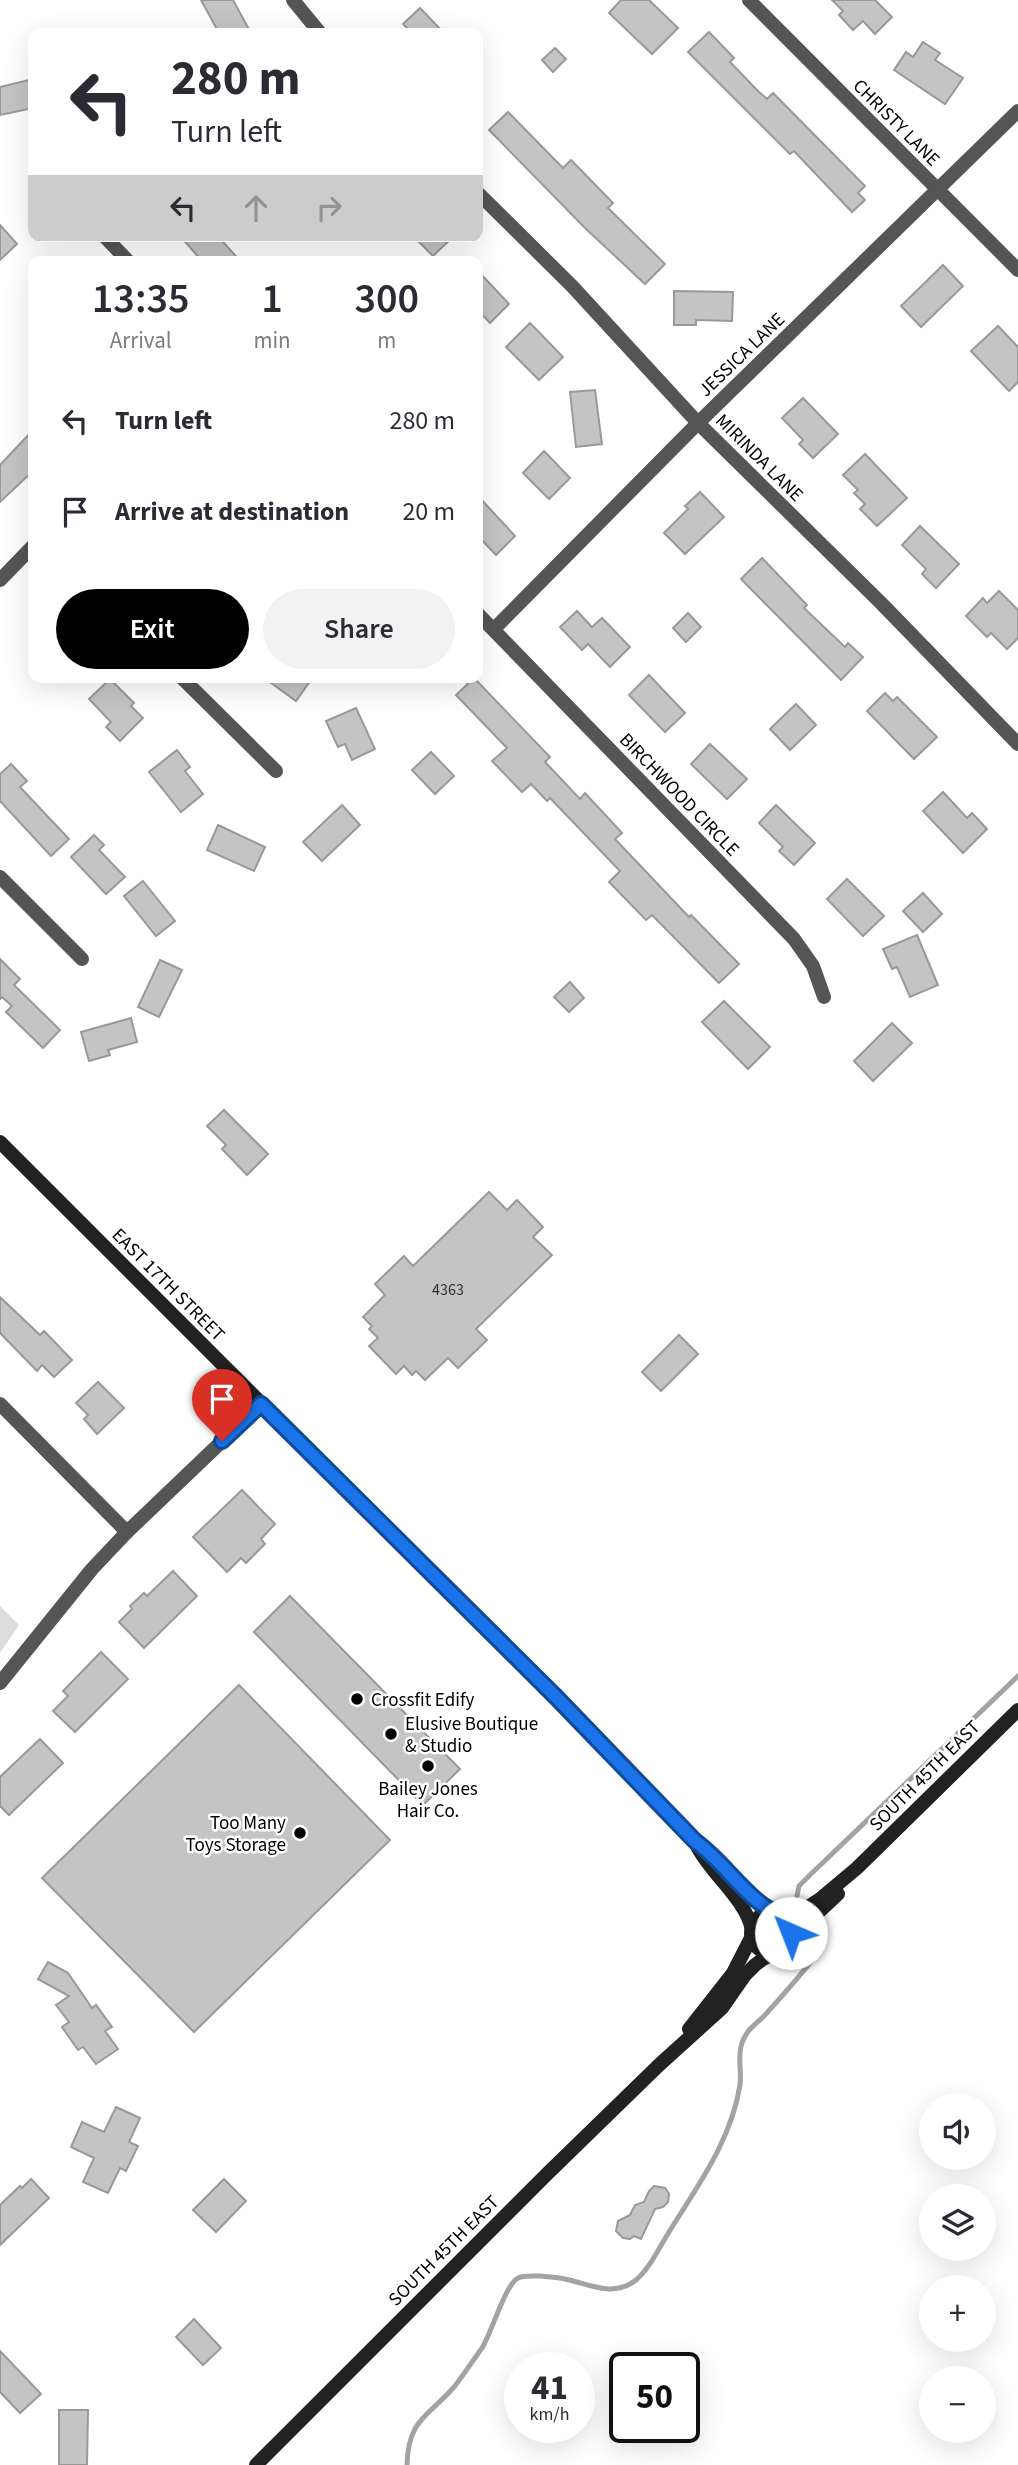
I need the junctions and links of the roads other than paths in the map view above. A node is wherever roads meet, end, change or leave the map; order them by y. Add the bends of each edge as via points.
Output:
1 (293, 0) edge
2 (749, 0) edge
3 (316, 28) edge
4 (1018, 111) edge
5 (939, 191) junction
6 (483, 198) edge
7 (110, 242) edge
8 (123, 256) edge
9 (1018, 270) edge
10 (698, 423) junction
11 (28, 551) edge
12 (0, 580) edge
13 (483, 619) edge
14 (494, 629) junction
15 (187, 683) edge
16 (1018, 744) edge
17 (276, 771) dead end
18 (0, 877) edge
19 (82, 959) dead end
20 (824, 997) dead end
21 (0, 1142) edge
22 (0, 1404) edge
23 (261, 1404) junction
24 (127, 1532) junction
25 (0, 1683) edge
26 (1018, 1710) edge
27 (695, 1841) junction
28 (857, 1868) junction
29 (776, 1914) junction
30 (752, 1933) junction
31 (790, 1939) junction
32 (778, 1952) junction
33 (659, 2065) junction
34 (256, 2465) edge

1 - 3 street
2 - 5 street, CHRISTY LANE
4 - 5 street, JESSICA LANE
5 - 9 street, CHRISTY LANE
5 - 10 street, JESSICA LANE
6 - 10 street, MIRINDA LANE via 572,286
7 - 8 street
10 - 14 street, JESSICA LANE
10 - 16 street, MIRINDA LANE
11 - 12 street
13 - 14 street, BIRCHWOOD CIRCLE
14 - 20 street, BIRCHWOOD CIRCLE via 794,939 813,966
15 - 17 street
18 - 19 street
21 - 23 main road, EAST 17TH STREET
22 - 24 street
23 - 24 street
23 - 27 main road, EAST 17TH STREET
24 - 25 street
26 - 28 main road, SOUTH 45TH EAST
27 - 29 main road, EAST 17TH STREET
27 - 30 main road, EAST 17TH STREET via 748,1915
28 - 29 main road, SOUTH 45TH EAST via 800,1912
28 - 31 main road, SOUTH 45TH EAST via 834,1899
29 - 30 main road via 759,1918
29 - 31 main road via 787,1922
30 - 32 main road via 759,1948
30 - 33 main road, SOUTH 45TH EAST via 733,1973
31 - 32 main road
32 - 33 main road, SOUTH 45TH EAST via 755,1965 722,2008
33 - 34 main road, SOUTH 45TH EAST

